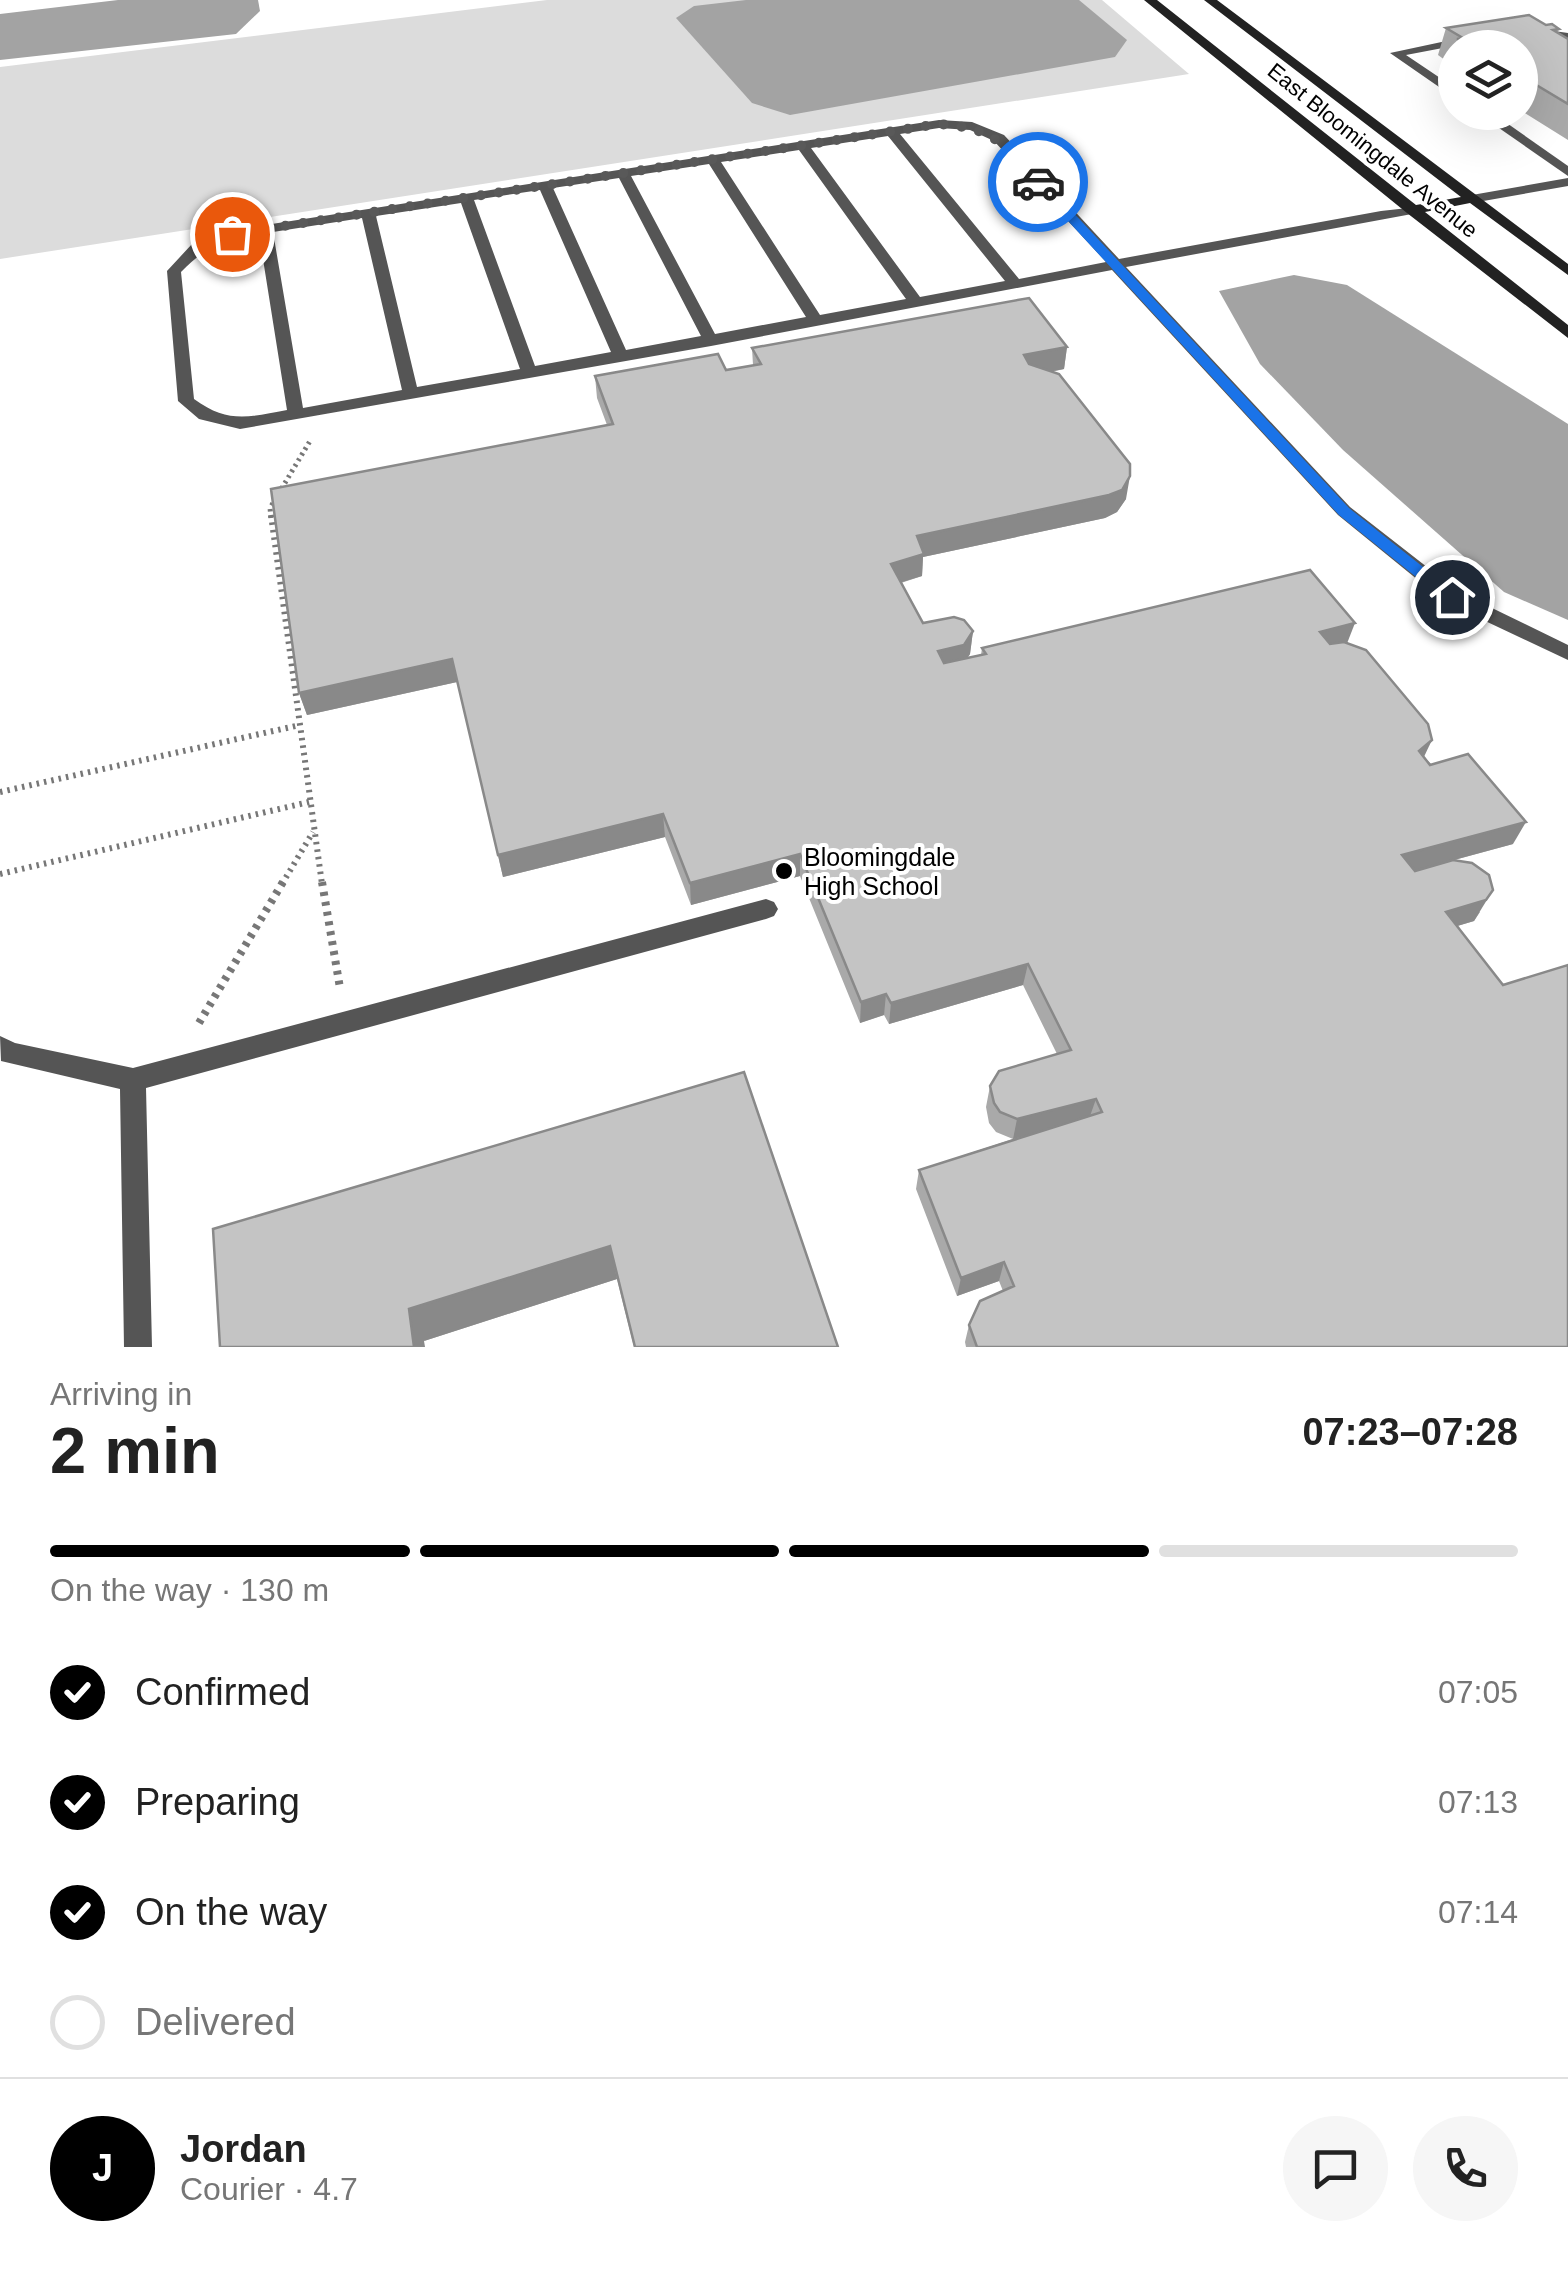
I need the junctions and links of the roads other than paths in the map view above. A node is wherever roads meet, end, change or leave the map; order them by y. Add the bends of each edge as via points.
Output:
1 (1150, 0) edge
2 (1210, 0) edge
3 (1538, 33) edge
4 (1568, 36) edge
5 (1438, 46) edge
6 (1438, 82) edge
7 (1508, 130) edge
8 (891, 131) junction
9 (802, 145) junction
10 (712, 159) junction
11 (1568, 172) edge
12 (623, 173) junction
13 (1568, 182) edge
14 (546, 185) junction
15 (466, 198) junction
16 (1472, 200) junction
17 (1412, 210) junction
18 (368, 213) junction
19 (265, 229) junction
20 (1114, 266) junction
21 (1568, 271) edge
22 (1015, 284) junction
23 (916, 302) junction
24 (816, 321) junction
25 (1568, 333) edge
26 (711, 340) junction
27 (622, 357) junction
28 (530, 373) junction
29 (411, 394) junction
30 (296, 414) junction
31 (1568, 653) edge
32 (766, 909) dead end
33 (0, 1047) edge
34 (133, 1080) junction
35 (138, 1347) edge

1 - 17 main road, East Bloomingdale Avenue
2 - 16 main road, East Bloomingdale Avenue
3 - 4 lane
5 - 6 lane via 1396,52
7 - 11 lane
8 - 9 lane
8 - 20 lane via 972,126 999,138
8 - 22 lane
9 - 10 lane
9 - 23 lane
10 - 12 lane
10 - 24 lane
12 - 14 lane
12 - 26 lane
13 - 16 lane
14 - 15 lane
14 - 27 lane
15 - 18 lane
15 - 28 lane
16 - 17 main road
16 - 21 main road, East Bloomingdale Avenue
17 - 20 lane
17 - 25 main road, East Bloomingdale Avenue
18 - 19 lane
18 - 29 lane
19 - 30 lane
19 - 30 lane via 197,247 174,271 186,402 240,424
20 - 22 lane
20 - 31 lane via 1344,512 1452,597
22 - 23 lane
23 - 24 lane
24 - 26 lane
26 - 27 lane
27 - 28 lane
28 - 29 lane
29 - 30 lane
32 - 34 lane
33 - 34 lane
34 - 35 lane

